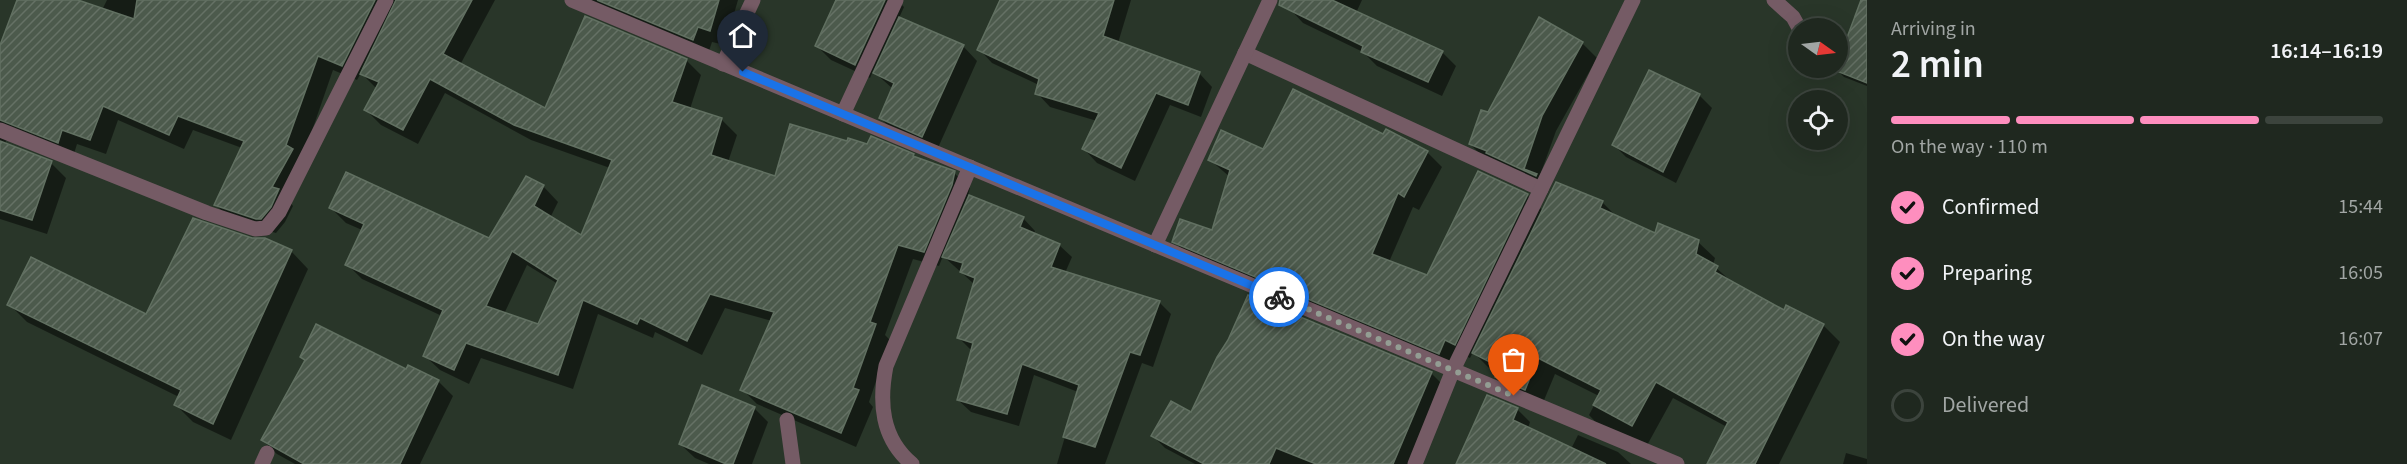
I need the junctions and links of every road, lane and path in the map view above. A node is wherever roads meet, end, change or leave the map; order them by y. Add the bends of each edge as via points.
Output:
1 (386, 0) edge
2 (572, 0) edge
3 (753, 0) edge
4 (896, 0) edge
5 (1633, 0) edge
6 (1774, 0) edge
7 (1265, 2) edge
8 (1793, 18) edge
9 (1245, 53) junction
10 (723, 64) junction
11 (843, 114) junction
12 (0, 130) edge
13 (970, 167) junction
14 (1541, 189) junction
15 (1155, 245) junction
16 (1453, 370) junction
17 (787, 420) dead end
18 (794, 464) edge
19 (912, 464) edge
20 (1415, 464) edge
21 (1677, 464) edge

1 - 12 street via 279,212 266,228 255,229 207,213
2 - 10 street
3 - 10 street
4 - 11 street
5 - 14 street
6 - 8 street
7 - 9 street
9 - 14 street
9 - 15 street
10 - 11 street
11 - 13 street
13 - 15 street
13 - 19 street via 886,366 881,390 884,421 898,448
14 - 16 street
15 - 16 street
16 - 20 street
16 - 21 street
17 - 18 street

